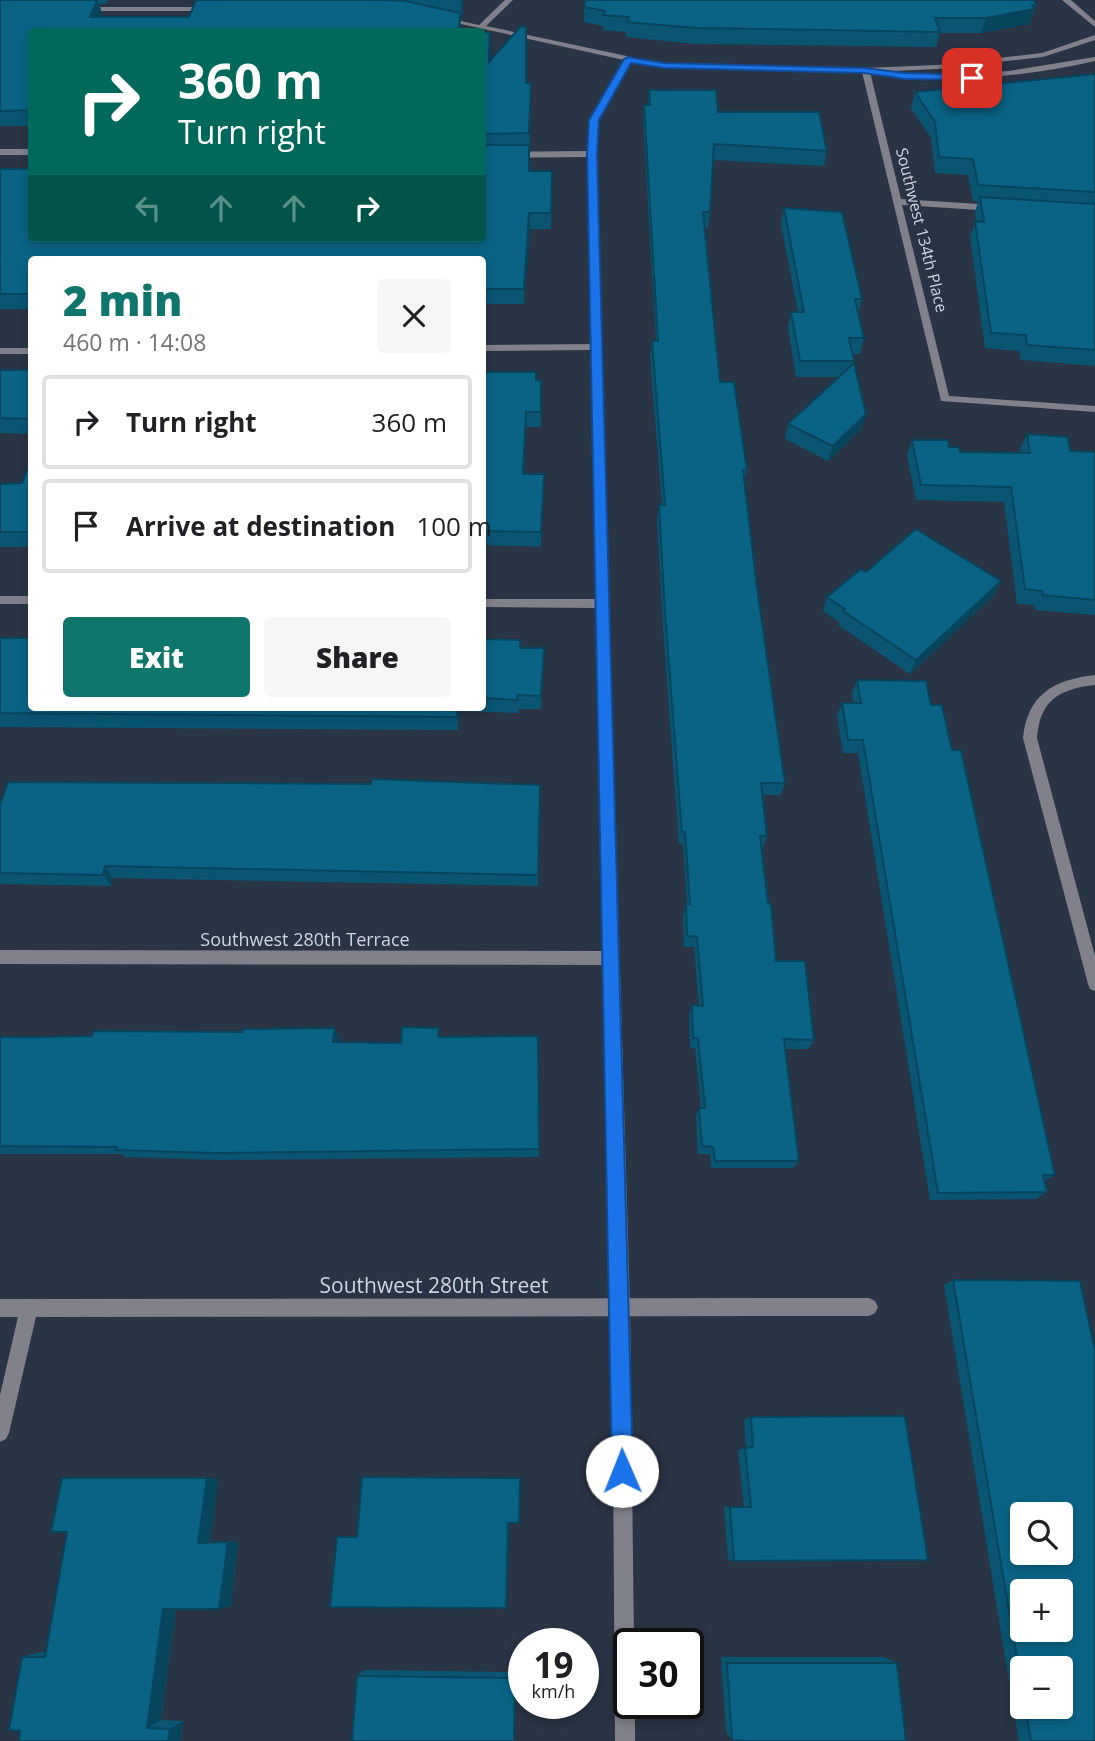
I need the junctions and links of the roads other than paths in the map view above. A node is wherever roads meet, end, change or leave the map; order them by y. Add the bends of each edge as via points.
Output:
1 (155, 0) edge
2 (509, 0) edge
3 (1066, 0) edge
4 (69, 9) edge
5 (151, 9) junction
6 (218, 9) edge
7 (432, 17) edge
8 (1095, 25) edge
9 (482, 26) junction
10 (1095, 37) edge
11 (628, 59) junction
12 (1095, 59) edge
13 (864, 70) junction
14 (0, 152) edge
15 (28, 152) edge
16 (592, 154) junction
17 (486, 155) edge
18 (898, 202) junction
19 (1003, 208) edge
20 (597, 347) junction
21 (486, 348) edge
22 (0, 351) edge
23 (28, 351) edge
24 (1095, 409) edge
25 (0, 600) edge
26 (28, 600) edge
27 (486, 603) edge
28 (603, 604) junction
29 (1095, 680) edge
30 (0, 957) edge
31 (611, 958) junction
32 (1095, 984) edge
33 (869, 1307) dead end
34 (0, 1308) edge
35 (29, 1308) junction
36 (621, 1308) junction
37 (0, 1433) edge
38 (625, 1741) edge

1 - 5 street
2 - 9 street
3 - 8 street
4 - 5 street
5 - 6 street
7 - 9 street
9 - 11 street
10 - 13 street via 1043,55
11 - 13 street via 677,66
11 - 16 street via 594,120
12 - 13 street via 972,78
13 - 18 street, Southwest 134th Place
14 - 15 street
16 - 17 street
16 - 20 street
18 - 19 street
18 - 24 street, Southwest 134th Place via 945,399
20 - 21 street
20 - 28 street
22 - 23 street
25 - 26 street
27 - 28 street
28 - 31 street
29 - 32 street via 1065,684 1044,697 1030,724
30 - 31 street, Southwest 280th Terrace
31 - 36 street
33 - 36 street, Southwest 280th Street
34 - 35 street, Southwest 280th Street
35 - 36 street, Southwest 280th Street
35 - 37 street
36 - 38 street

